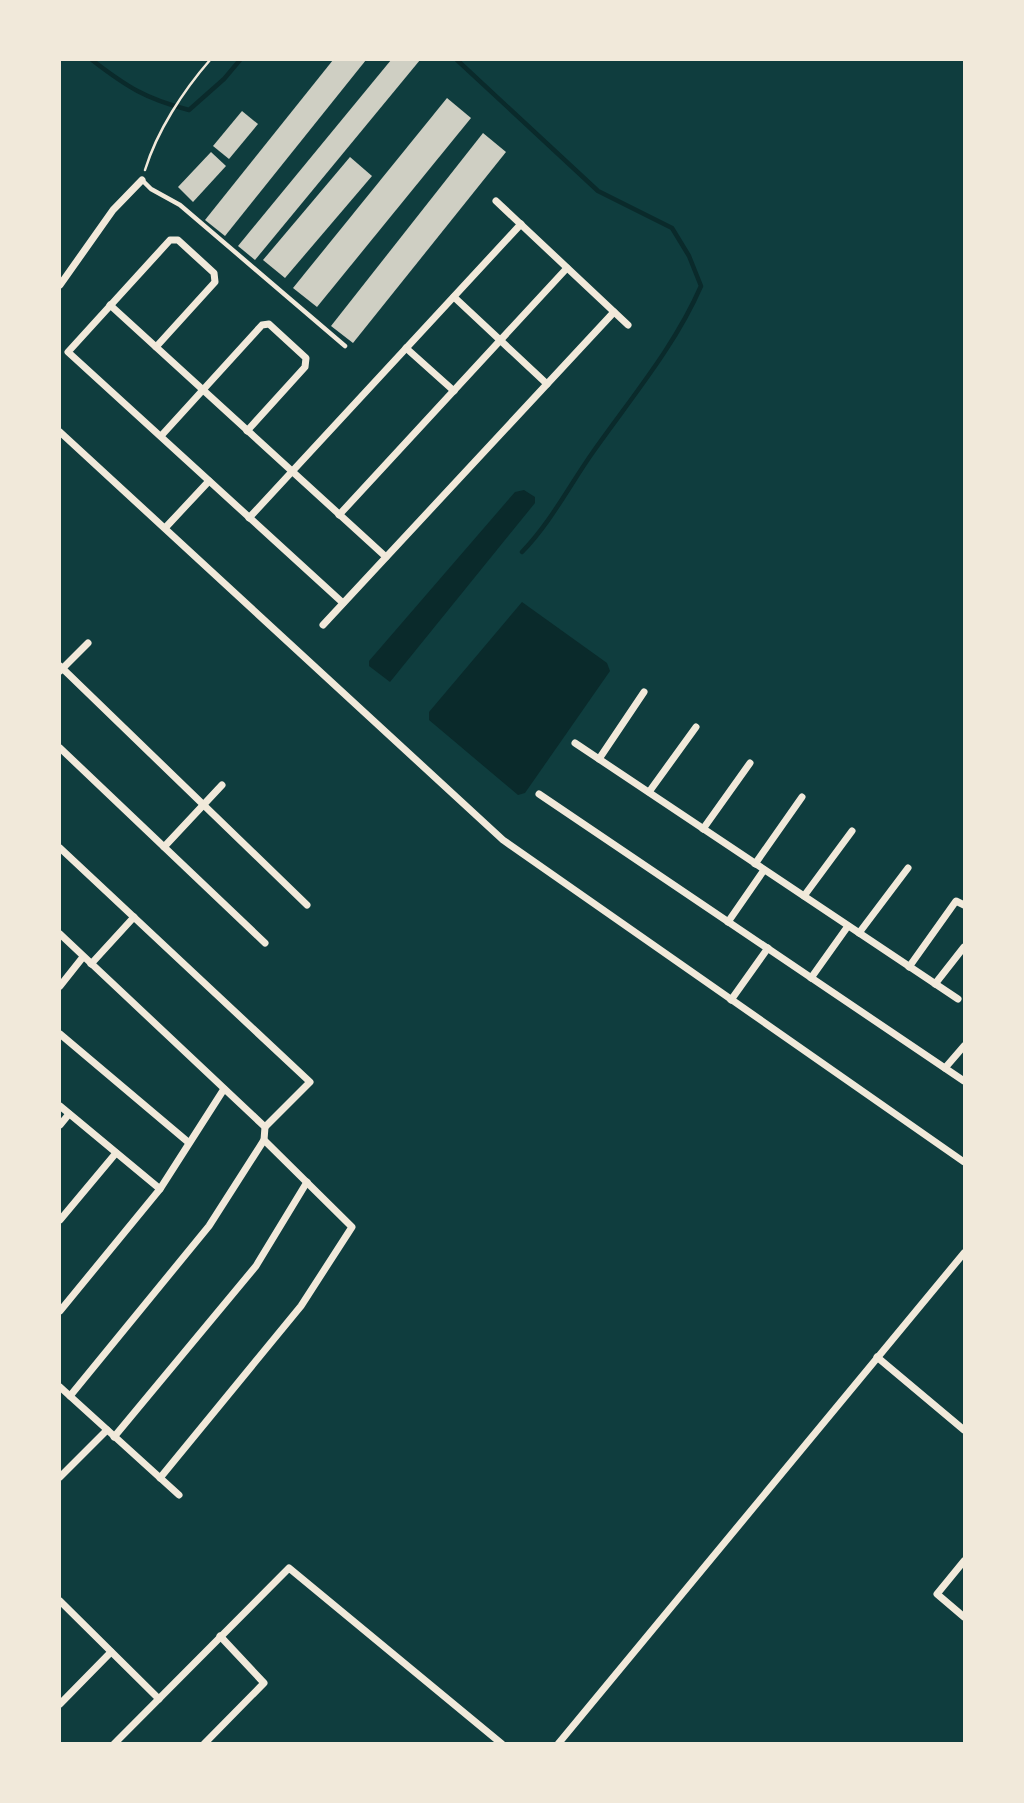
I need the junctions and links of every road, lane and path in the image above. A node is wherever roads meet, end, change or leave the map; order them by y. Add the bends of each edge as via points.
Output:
1 (210, 60) edge
2 (142, 180) junction
3 (496, 201) dead end
4 (521, 224) junction
5 (567, 268) junction
6 (60, 285) edge
7 (454, 297) junction
8 (110, 305) junction
9 (614, 312) junction
10 (628, 325) dead end
11 (500, 340) junction
12 (156, 346) junction
13 (345, 346) dead end
14 (406, 348) junction
15 (547, 384) junction
16 (203, 390) junction
17 (454, 391) junction
18 (247, 431) junction
19 (60, 432) edge
20 (161, 436) junction
21 (292, 472) junction
22 (209, 481) junction
23 (340, 515) junction
24 (250, 518) junction
25 (166, 527) junction
26 (386, 557) junction
27 (343, 603) junction
28 (323, 625) dead end
29 (88, 643) dead end
30 (60, 669) edge
31 (644, 692) dead end
32 (695, 727) dead end
33 (575, 743) dead end
34 (60, 748) edge
35 (599, 759) junction
36 (750, 763) dead end
37 (222, 785) dead end
38 (649, 792) junction
39 (539, 794) dead end
40 (802, 797) dead end
41 (204, 805) junction
42 (703, 829) junction
43 (852, 831) dead end
44 (164, 847) junction
45 (60, 848) edge
46 (755, 864) junction
47 (908, 868) dead end
48 (764, 870) junction
49 (804, 896) junction
50 (307, 905) dead end
51 (964, 905) edge
52 (134, 917) junction
53 (728, 922) junction
54 (848, 926) junction
55 (859, 933) junction
56 (60, 934) edge
57 (265, 943) dead end
58 (964, 947) edge
59 (768, 948) junction
60 (83, 957) junction
61 (91, 964) junction
62 (909, 967) junction
63 (811, 978) junction
64 (935, 984) junction
65 (60, 986) edge
66 (958, 999) dead end
67 (731, 1000) junction
68 (60, 1034) edge
69 (964, 1046) edge
70 (945, 1068) junction
71 (964, 1081) edge
72 (224, 1089) junction
73 (60, 1106) edge
74 (69, 1114) junction
75 (60, 1125) edge
76 (265, 1127) junction
77 (264, 1140) junction
78 (188, 1142) junction
79 (116, 1153) junction
80 (964, 1162) edge
81 (307, 1182) junction
82 (160, 1189) junction
83 (60, 1220) edge
84 (964, 1252) edge
85 (60, 1311) edge
86 (877, 1357) junction
87 (60, 1387) edge
88 (69, 1396) junction
89 (107, 1430) junction
90 (964, 1430) edge
91 (114, 1437) junction
92 (61, 1472) edge
93 (160, 1478) junction
94 (179, 1495) dead end
95 (964, 1561) edge
96 (60, 1601) edge
97 (67, 1609) junction
98 (60, 1616) edge
99 (964, 1616) edge
100 (220, 1636) junction
101 (111, 1652) junction
102 (159, 1699) junction
103 (60, 1704) edge
104 (114, 1744) edge
105 (204, 1744) edge
106 (502, 1744) edge
107 (558, 1744) edge

1 - 2 path via 151,149
2 - 6 street via 113,209
2 - 13 lane via 180,205
3 - 4 street
4 - 5 street
4 - 7 street
5 - 9 street
5 - 11 street
7 - 11 street
7 - 14 street
8 - 12 street
8 - 12 street via 170,240 178,240 214,273 215,282
8 - 20 street via 68,352
9 - 10 street
9 - 15 street
11 - 15 street
11 - 17 street
12 - 16 street
14 - 17 street
14 - 21 street
15 - 26 street
16 - 18 street
16 - 18 street via 262,325 270,324 306,358 306,368
16 - 20 street
17 - 23 street
18 - 21 street
19 - 25 street
20 - 22 street
21 - 23 street
21 - 24 street
22 - 24 street
22 - 25 street
23 - 26 street
24 - 27 street
25 - 67 street via 304,660 503,840
26 - 27 street
27 - 28 street
29 - 30 street
30 - 41 street
31 - 35 street
32 - 38 street
33 - 35 street
34 - 44 street
35 - 38 street
36 - 42 street
37 - 41 street
38 - 42 street
39 - 53 street
40 - 46 street
41 - 44 street
41 - 50 street
42 - 46 street
43 - 49 street
44 - 57 street
45 - 52 street
46 - 48 street
47 - 55 street
48 - 49 street
48 - 53 street
49 - 54 street
51 - 62 street via 956,901
52 - 61 street
52 - 76 street via 310,1082
53 - 59 street
54 - 55 street
54 - 63 street
55 - 62 street
56 - 60 street
58 - 64 street
59 - 63 street
59 - 67 street
60 - 61 street
60 - 65 street
61 - 72 street
62 - 64 street
63 - 70 street
64 - 66 street
67 - 80 street
68 - 78 street
69 - 70 street
70 - 71 street
72 - 76 street
72 - 78 street
73 - 74 street
74 - 75 street
74 - 79 street
76 - 77 street
77 - 81 street
77 - 88 street via 209,1226
78 - 82 street
79 - 82 street
79 - 83 street
81 - 91 street via 256,1266
81 - 93 street via 352,1227 301,1306
82 - 85 street
84 - 86 street
86 - 90 street
86 - 107 street
87 - 88 street
88 - 89 street
89 - 91 street
89 - 92 street
91 - 93 street
93 - 94 street
95 - 99 street via 937,1594
96 - 97 street
97 - 98 street
97 - 101 street
100 - 102 street
100 - 105 street via 264,1683
100 - 106 street via 289,1568
101 - 102 street
101 - 103 street
102 - 104 street

